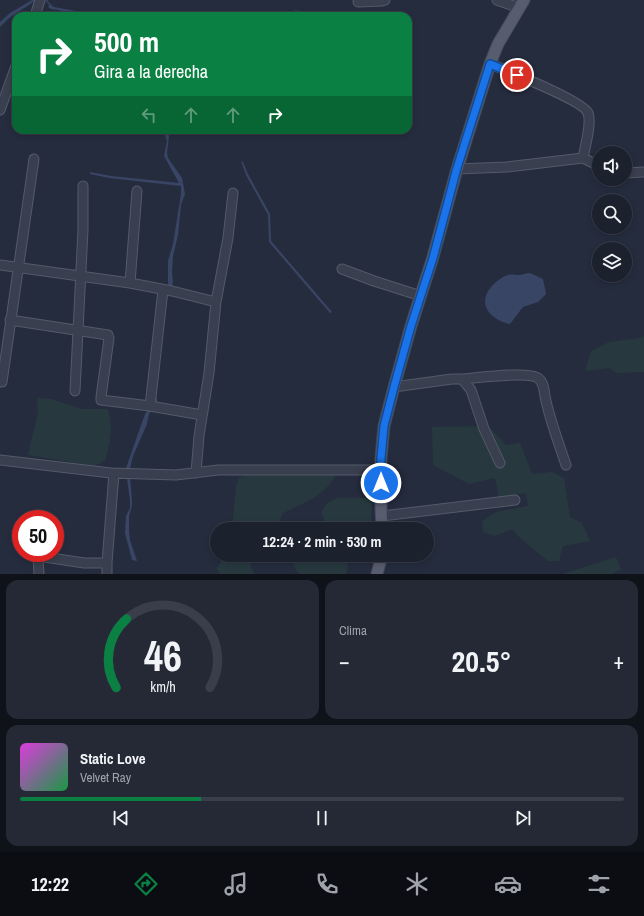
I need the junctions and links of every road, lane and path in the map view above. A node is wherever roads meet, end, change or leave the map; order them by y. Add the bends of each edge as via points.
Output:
1 (40, 0) edge
2 (385, 0) edge
3 (496, 0) edge
4 (358, 2) dead end
5 (522, 4) edge
6 (36, 12) edge
7 (490, 64) junction
8 (12, 77) edge
9 (0, 110) edge
10 (583, 158) junction
11 (34, 159) dead end
12 (592, 162) edge
13 (457, 168) junction
14 (644, 172) edge
15 (632, 173) edge
16 (83, 186) dead end
17 (137, 191) dead end
18 (233, 192) dead end
19 (0, 265) edge
20 (18, 268) junction
21 (342, 269) dead end
22 (81, 276) junction
23 (130, 283) junction
24 (167, 290) junction
25 (421, 296) junction
26 (216, 302) junction
27 (10, 320) junction
28 (78, 330) junction
29 (462, 379) junction
30 (2, 382) dead end
31 (394, 387) junction
32 (75, 391) dead end
33 (154, 407) junction
34 (202, 415) junction
35 (0, 460) edge
36 (500, 463) dead end
37 (566, 465) dead end
38 (381, 470) junction
39 (114, 473) junction
40 (196, 473) junction
41 (515, 500) dead end
42 (382, 516) junction
43 (382, 522) edge
44 (380, 562) edge
45 (107, 564) junction
46 (39, 574) edge
47 (107, 574) edge
48 (377, 574) edge

1 - 6 street
2 - 4 street
3 - 5 street
5 - 7 main road via 498,44
7 - 10 street via 525,77 587,110 590,122
7 - 13 main road
8 - 9 street
10 - 12 street
10 - 13 street via 507,167
11 - 20 street
13 - 25 main road
14 - 15 street
16 - 22 street
17 - 23 street
18 - 26 street via 228,238
19 - 20 street
20 - 22 street
20 - 27 street
21 - 25 street
22 - 23 street
22 - 28 street
23 - 24 street
24 - 26 street
24 - 33 street
25 - 31 main road
26 - 34 street
27 - 28 street
27 - 30 street
28 - 32 street
28 - 33 street via 108,335 102,400
29 - 31 street
29 - 36 street via 471,390 484,429
29 - 37 street via 493,376 532,376 539,379
31 - 38 main road via 384,426
33 - 34 street
34 - 40 street
35 - 39 street
38 - 40 street via 218,470
38 - 42 main road
39 - 40 street
39 - 45 street
41 - 42 street
42 - 43 main road
44 - 48 main road
45 - 46 street via 38,556
45 - 47 street

